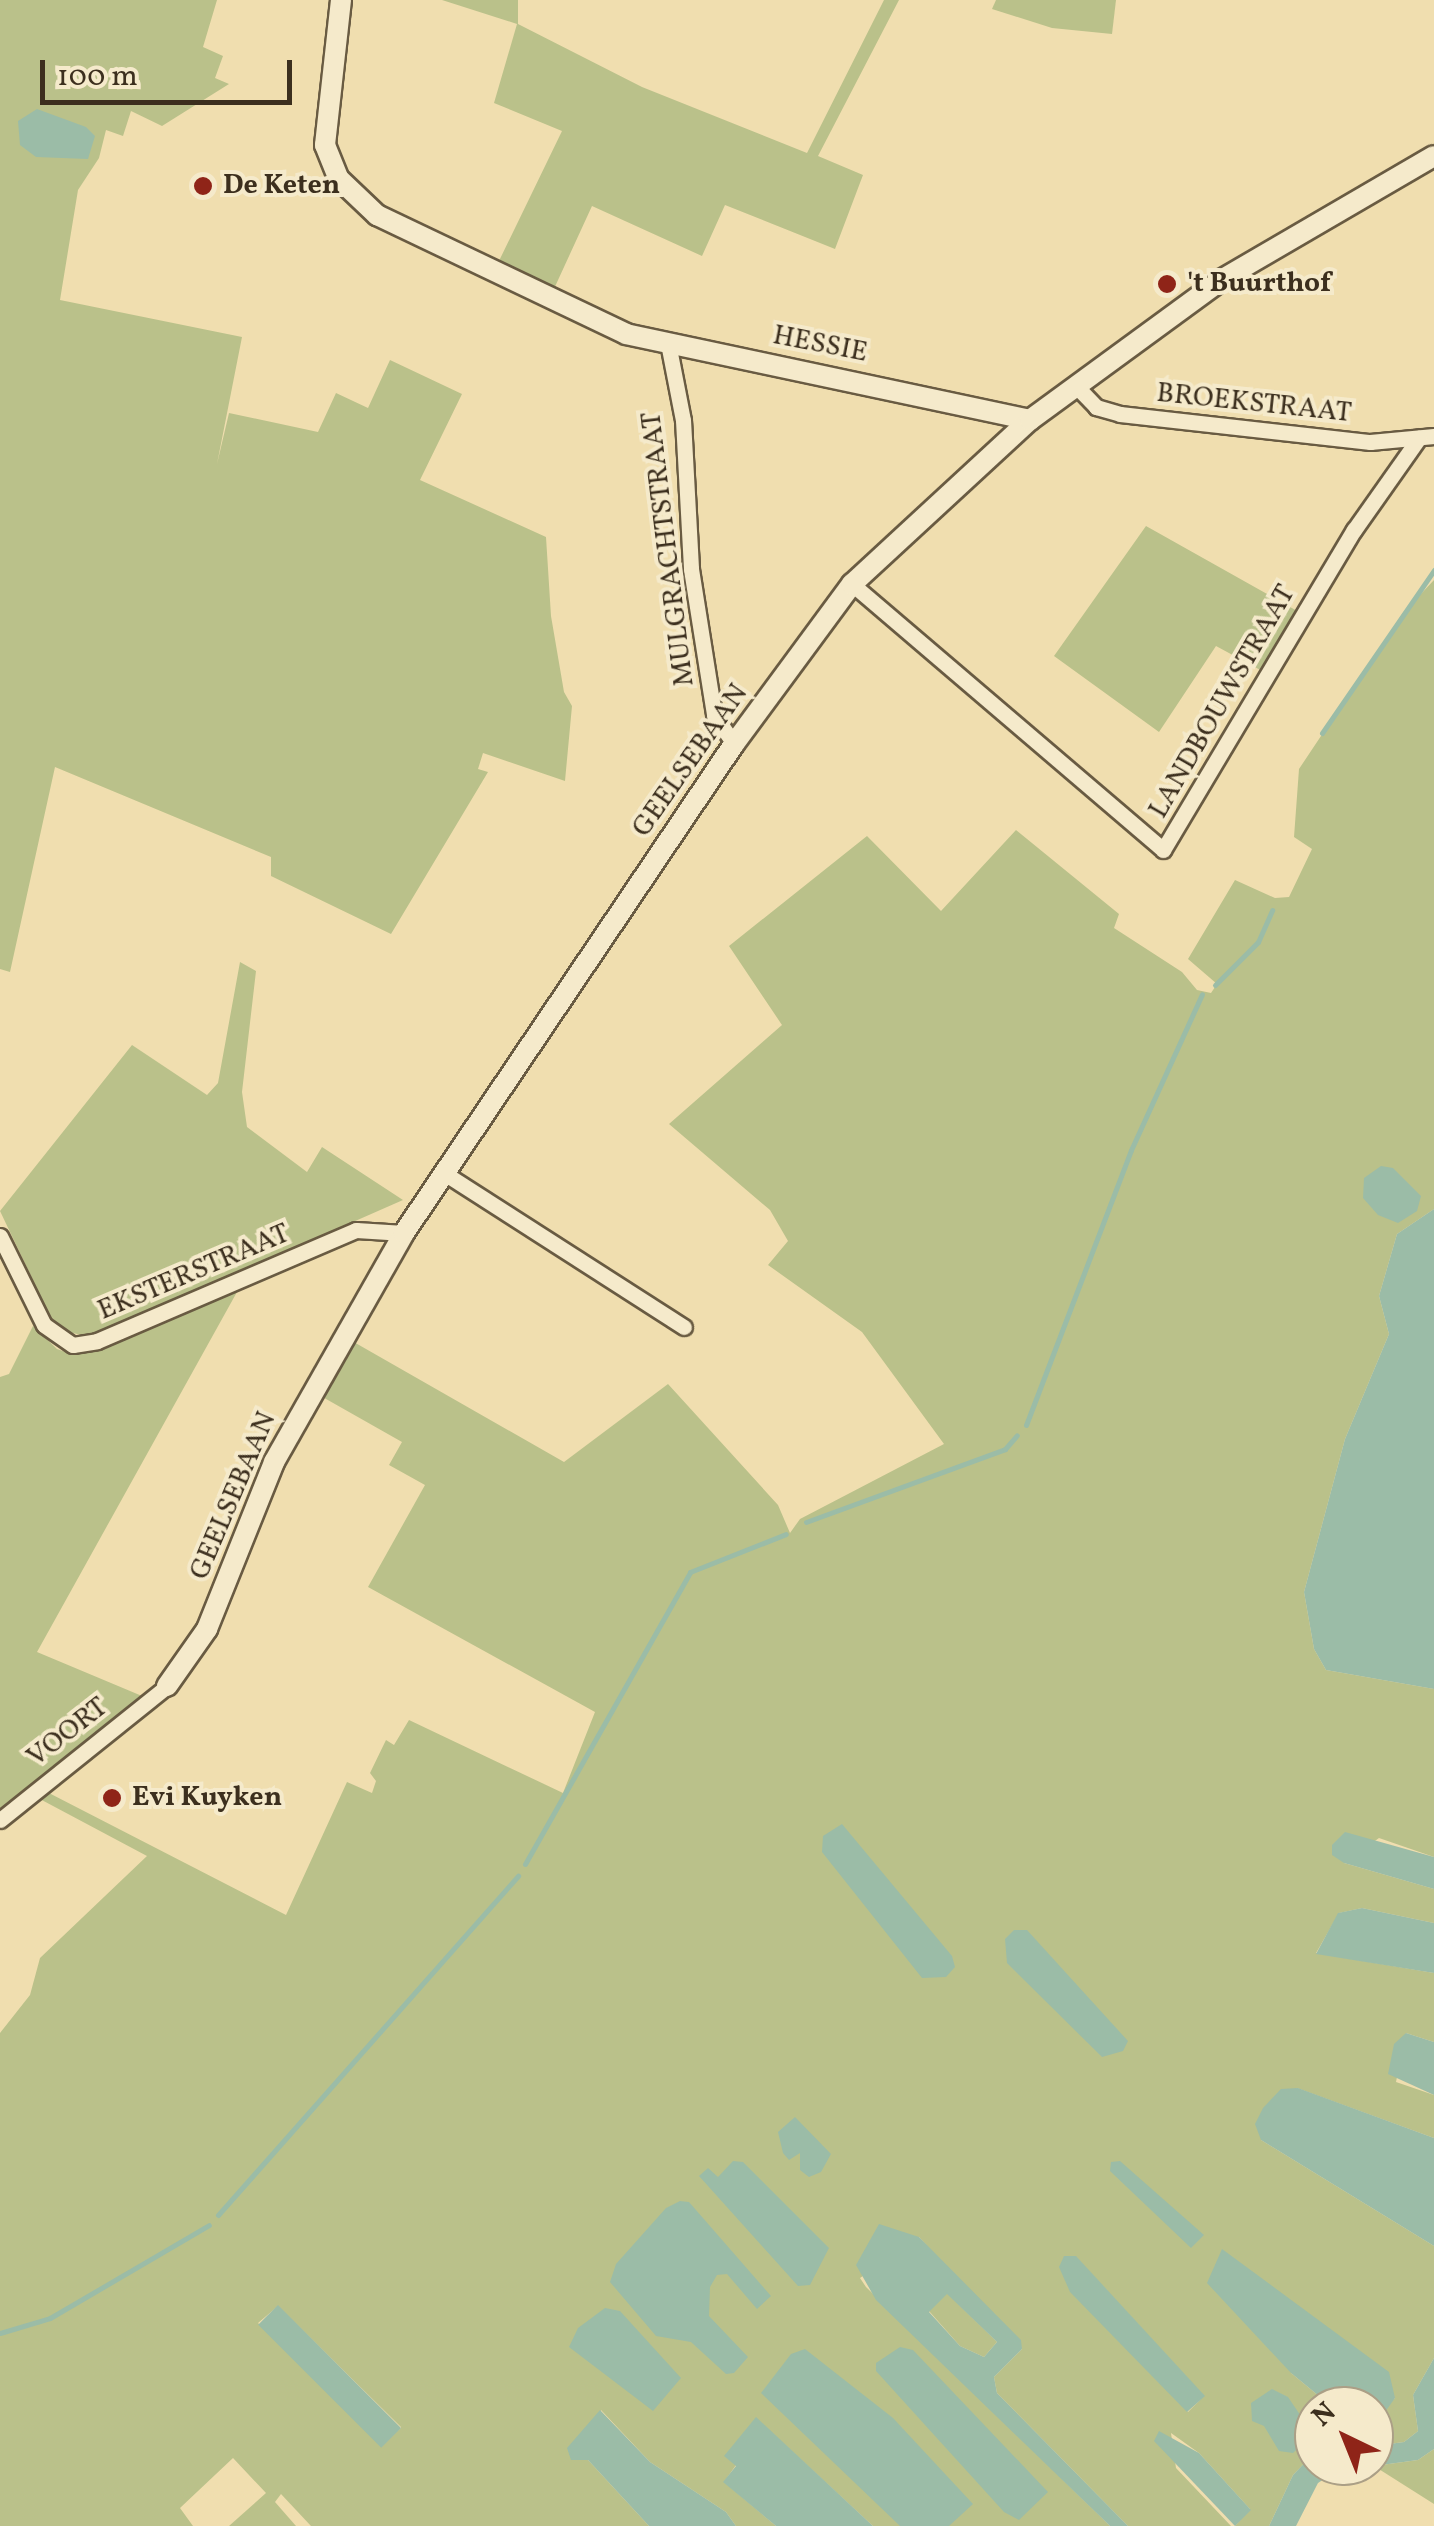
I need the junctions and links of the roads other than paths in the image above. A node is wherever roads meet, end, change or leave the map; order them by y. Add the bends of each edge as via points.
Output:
1 (341, 0) edge
2 (1434, 156) edge
3 (668, 343) junction
4 (1077, 387) junction
5 (1030, 420) junction
6 (1427, 437) edge
7 (852, 584) junction
8 (734, 744) junction
9 (444, 1173) junction
10 (404, 1232) junction
11 (0, 1236) edge
12 (684, 1327) dead end
13 (167, 1686) joint
14 (0, 1820) edge

1 - 3 street, HESSIE via 325,145 338,178 362,204 626,334
2 - 4 street via 1221,280
3 - 5 street, HESSIE
3 - 8 street, MULGRACHTSTRAAT via 683,420 691,569 714,714
4 - 5 street
4 - 6 street, BROEKSTRAAT via 1096,407 1120,414 1370,442
5 - 7 street, GEELSEBAAN
6 - 7 street, LANDBOUWSTRAAT via 1354,530 1163,850
7 - 8 street, GEELSEBAAN
8 - 9 street, GEELSEBAAN
9 - 10 street, GEELSEBAAN
9 - 12 street
10 - 11 street, EKSTERSTRAAT via 356,1230 74,1345 44,1325
10 - 13 street, GEELSEBAAN via 274,1462 208,1629
13 - 14 street, VOORT

